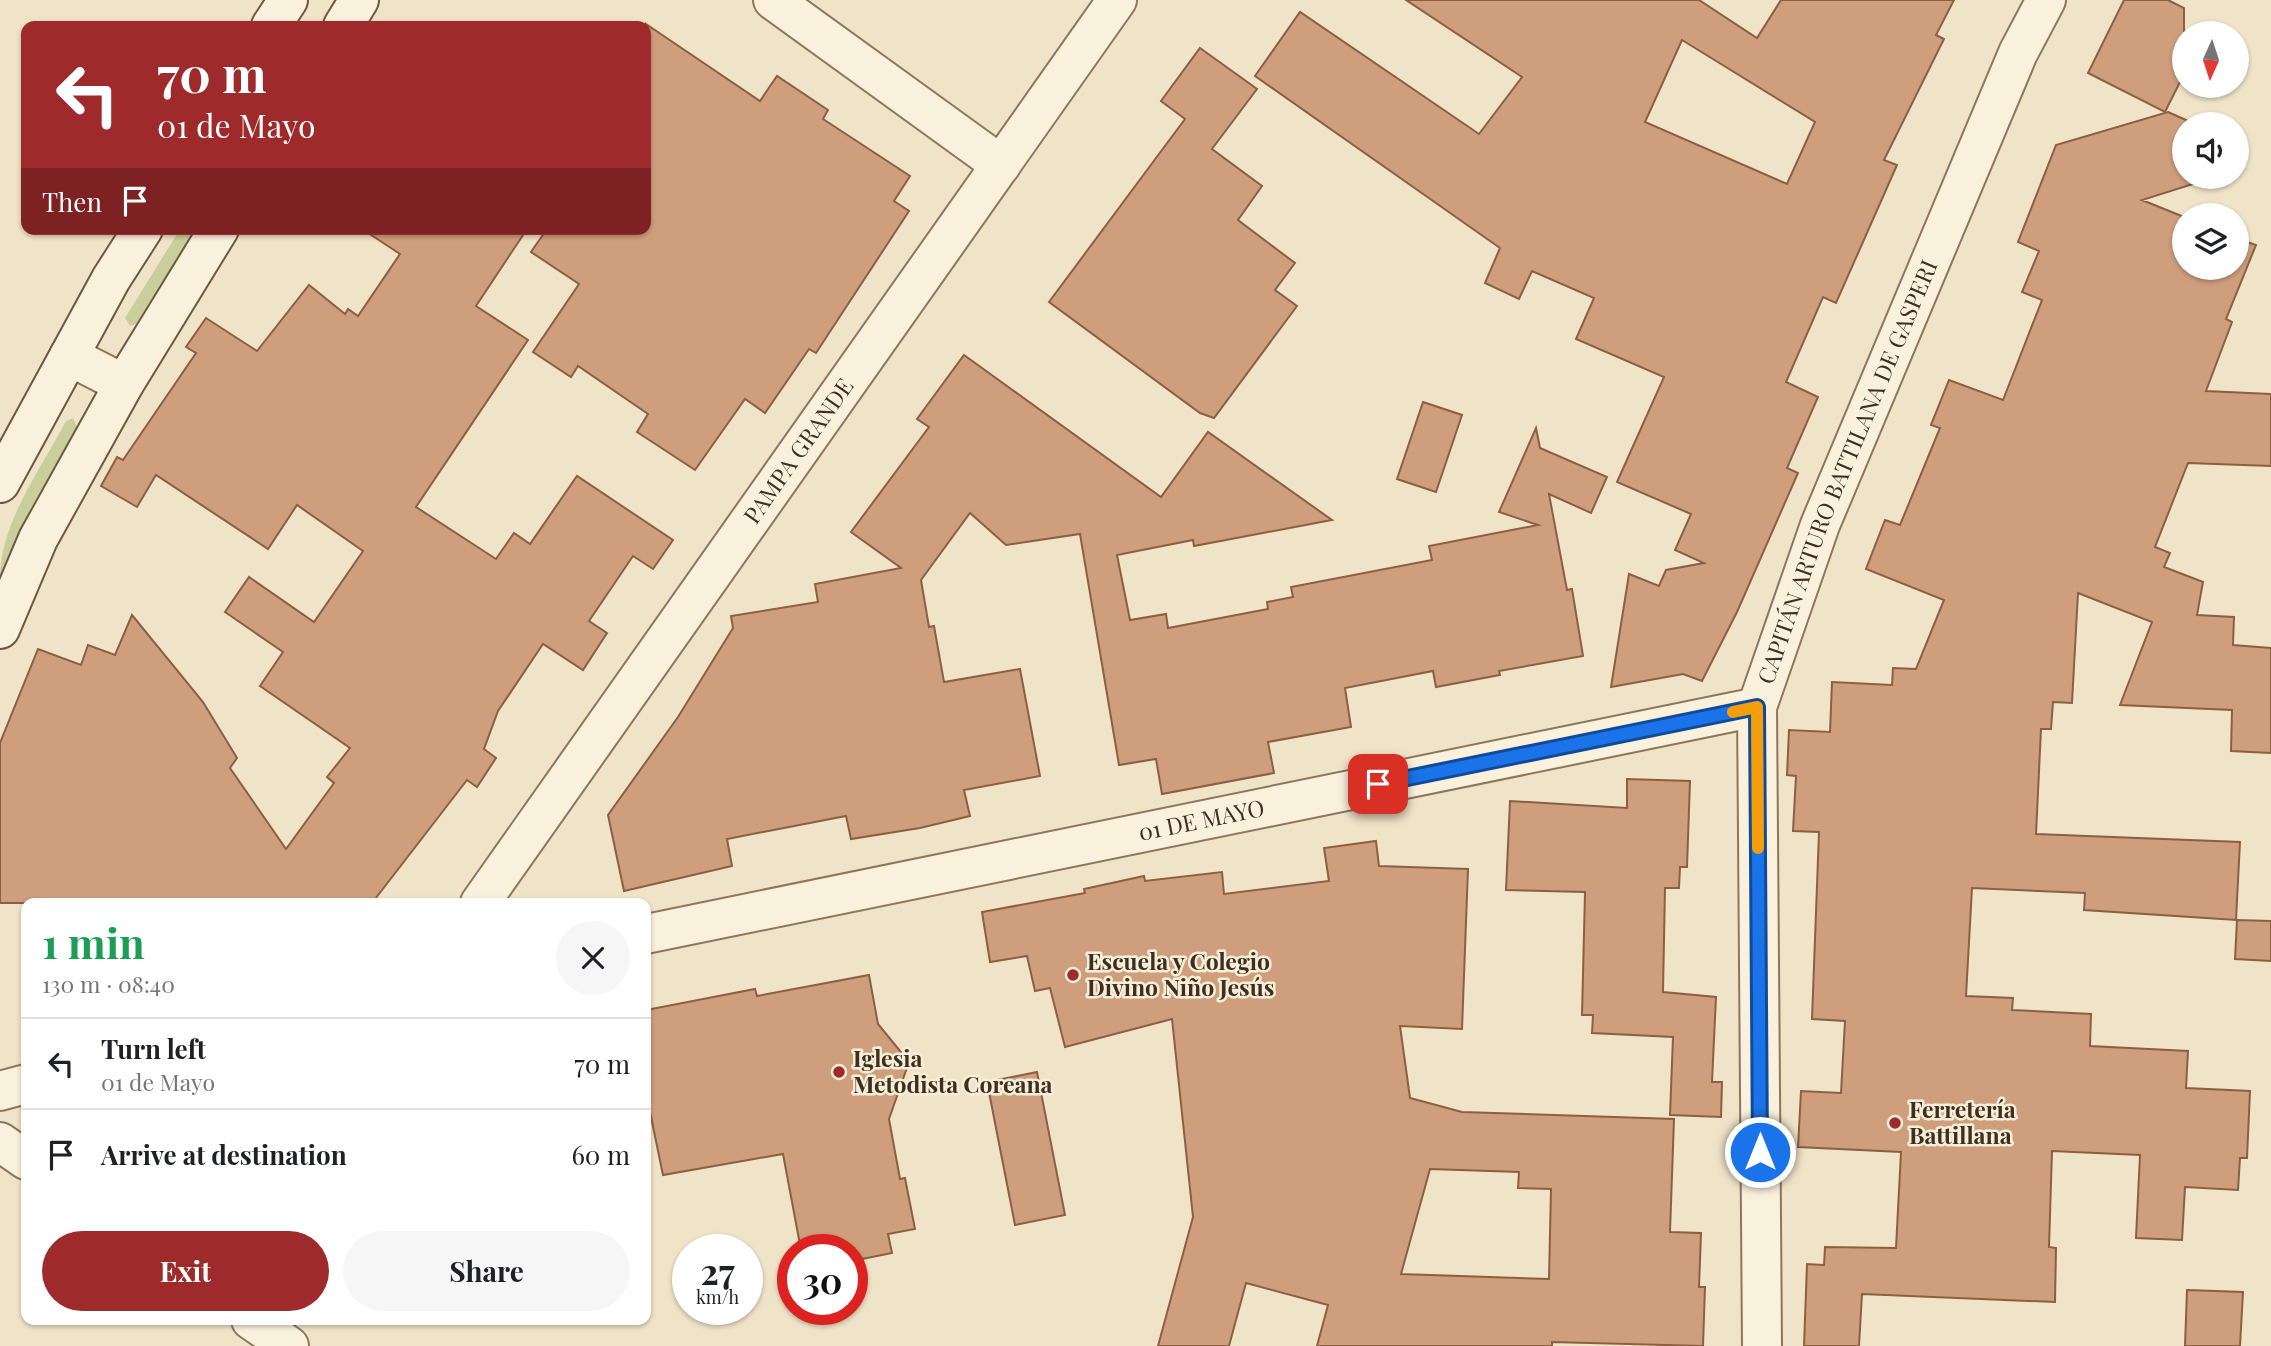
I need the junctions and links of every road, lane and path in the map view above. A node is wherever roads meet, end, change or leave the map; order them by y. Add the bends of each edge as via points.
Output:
1 (288, 0) edge
2 (359, 0) edge
3 (773, 0) edge
4 (1117, 0) edge
5 (2046, 0) edge
6 (274, 21) edge
7 (346, 21) edge
8 (1001, 165) junction
9 (140, 235) edge
10 (215, 235) edge
11 (69, 356) junction
12 (124, 384) junction
13 (0, 483) edge
14 (0, 629) edge
15 (1757, 707) junction
16 (484, 898) edge
17 (651, 933) edge
18 (21, 1085) edge
19 (0, 1091) edge
20 (0, 1142) edge
21 (21, 1157) edge
22 (258, 1325) edge
23 (289, 1346) edge
24 (1762, 1346) edge

1 - 6 street
2 - 7 street
3 - 8 street
4 - 8 street, PAMPA GRANDE
5 - 15 street, CAPITÁN ARTURO BATTILANA DE GASPERI via 2018,53 1820,525
8 - 16 street, PAMPA GRANDE
9 - 11 street
10 - 12 street
11 - 12 street
11 - 13 street
12 - 14 street via 38,539
15 - 17 street, 01 DE MAYO
15 - 24 street, CAPITÁN ARTURO BATTILANA DE GASPERI
18 - 19 street
20 - 21 street
22 - 23 street

